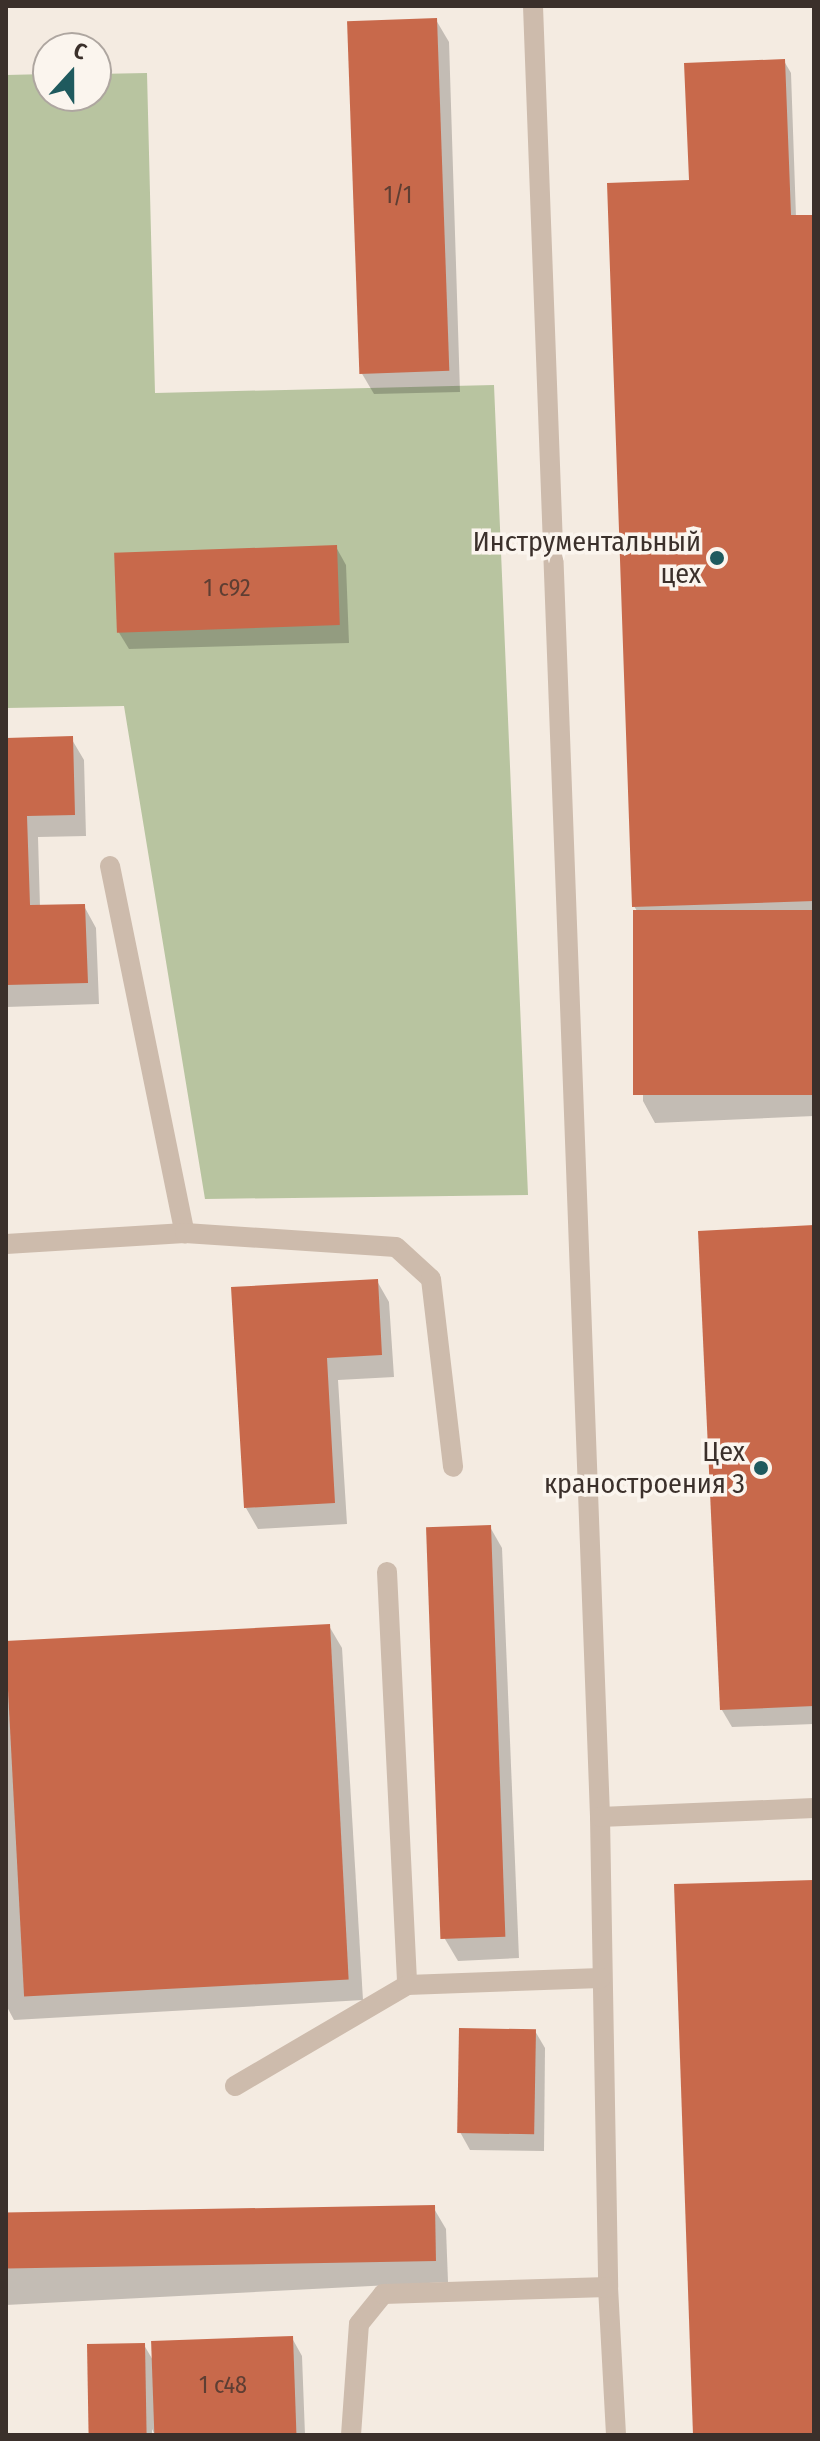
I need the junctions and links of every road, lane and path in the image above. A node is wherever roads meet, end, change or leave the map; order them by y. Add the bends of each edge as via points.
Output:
1 (533, 6) edge
2 (110, 866) dead end
3 (185, 1233) junction
4 (6, 1244) edge
5 (453, 1467) dead end
6 (387, 1572) dead end
7 (814, 1808) edge
8 (600, 1817) junction
9 (601, 1978) junction
10 (407, 1985) junction
11 (235, 2086) dead end
12 (608, 2287) junction
13 (351, 2435) edge
14 (616, 2435) edge

1 - 8 lane
2 - 3 lane
3 - 4 lane
3 - 5 lane via 396,1247 431,1279
6 - 10 lane
7 - 8 lane
8 - 9 lane
9 - 10 lane
9 - 12 lane
10 - 11 lane
12 - 13 lane via 383,2294 359,2324
12 - 14 lane

